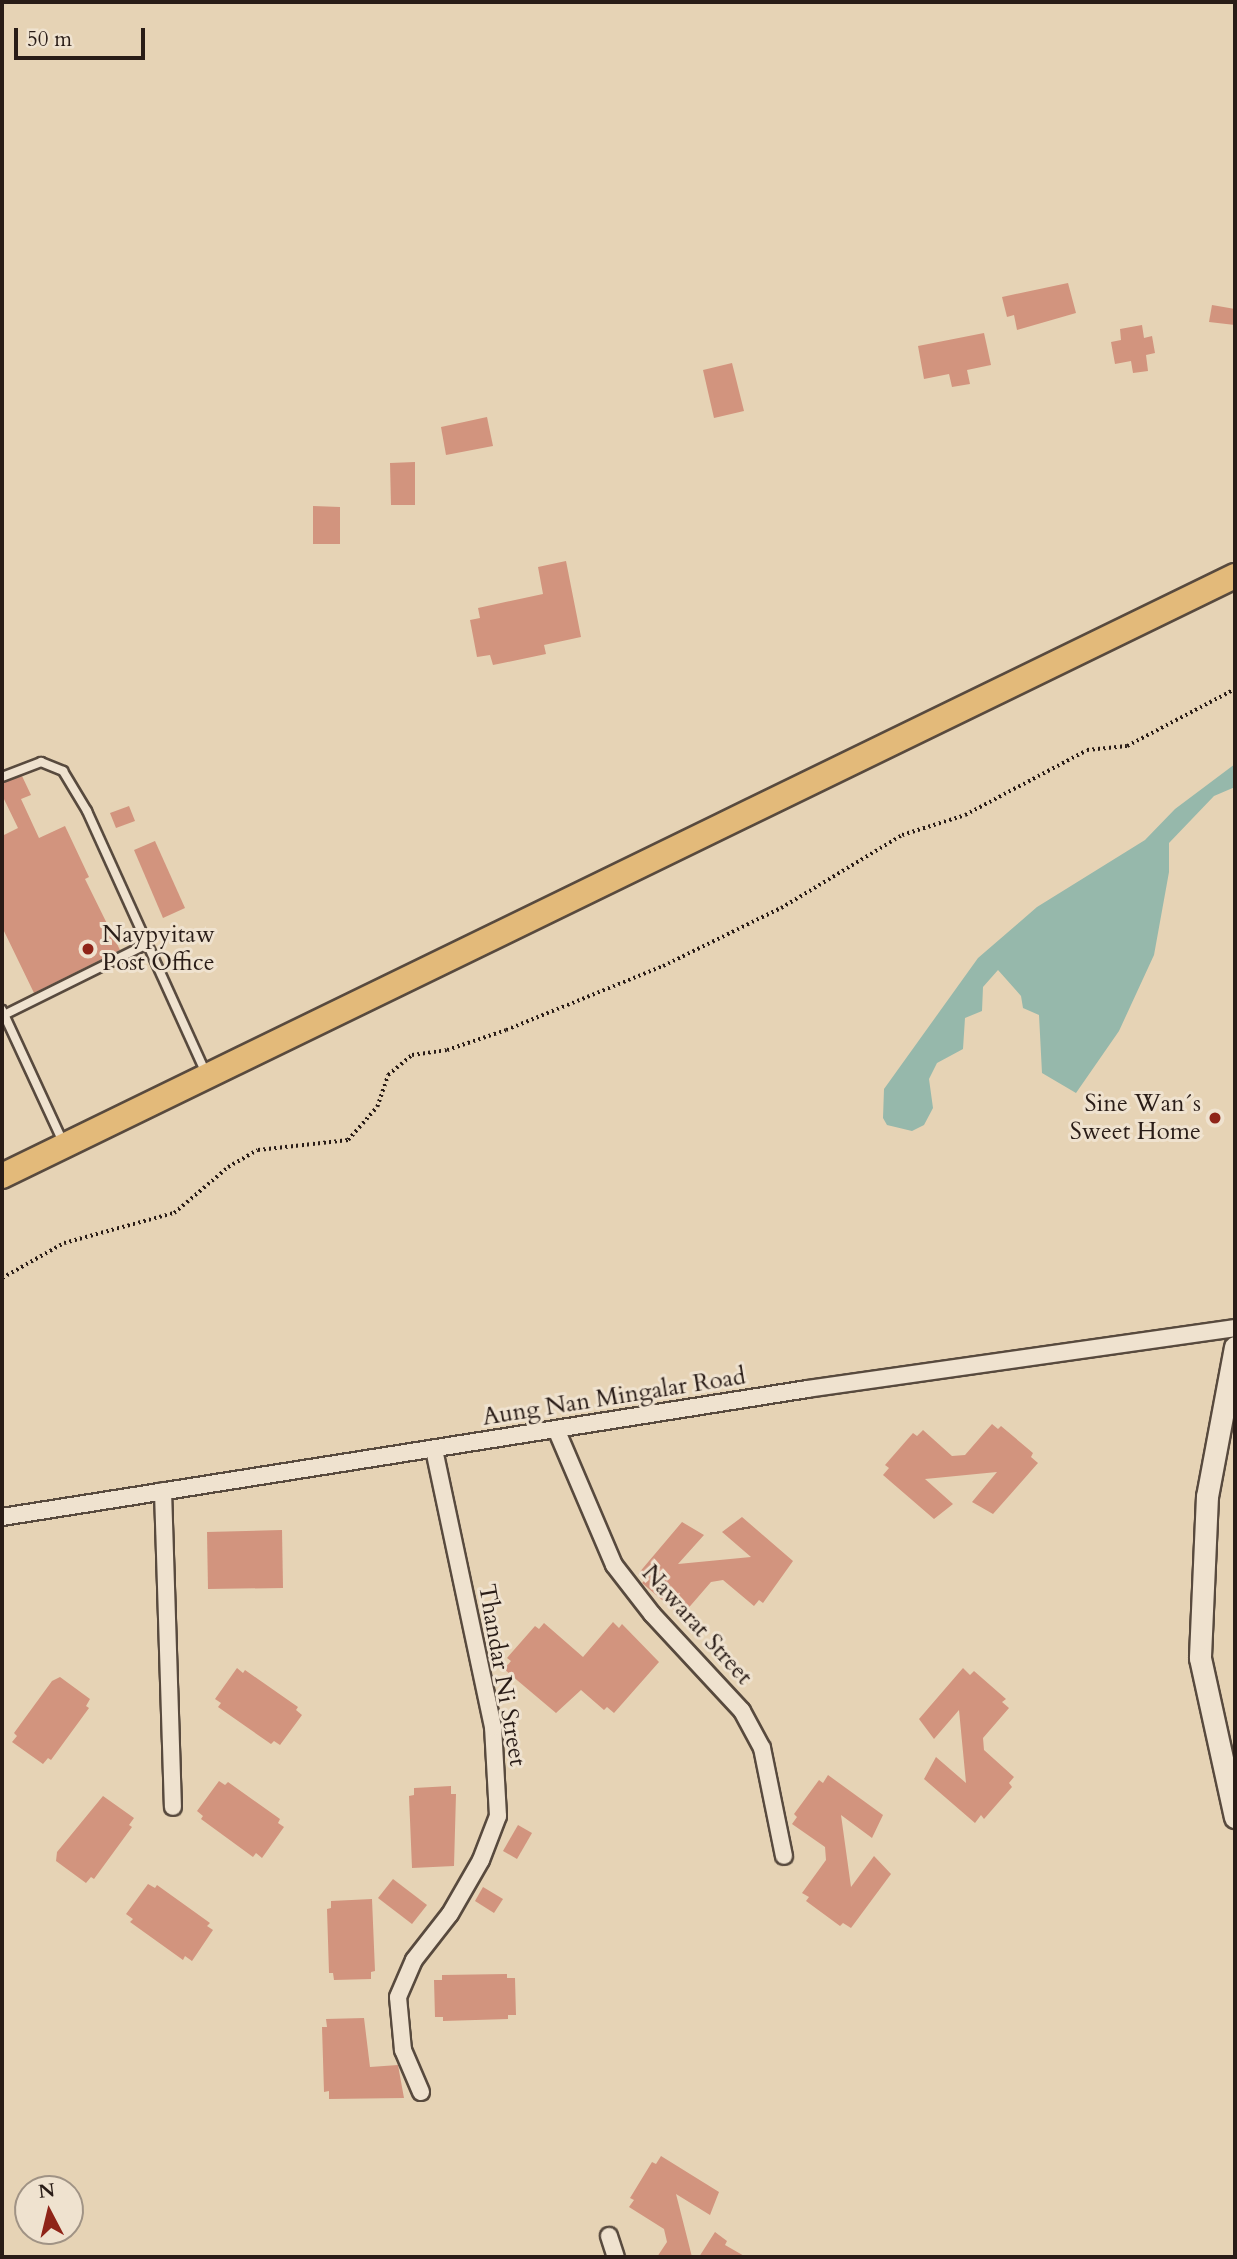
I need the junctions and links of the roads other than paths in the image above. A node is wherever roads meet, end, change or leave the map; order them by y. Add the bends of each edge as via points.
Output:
1 (1235, 576) edge
2 (2, 777) edge
3 (148, 944) junction
4 (3, 1012) edge
5 (207, 1076) junction
6 (65, 1145) junction
7 (2, 1176) edge
8 (1235, 1328) edge
9 (1235, 1347) edge
10 (556, 1429) junction
11 (434, 1449) junction
12 (163, 1491) junction
13 (2, 1517) edge
14 (173, 1807) dead end
15 (1235, 1817) edge
16 (784, 1856) dead end
17 (421, 2092) dead end
18 (609, 2236) dead end
19 (616, 2257) edge

1 - 5 highway
2 - 3 lane via 41,762 63,771 87,811
3 - 4 lane
3 - 5 lane
4 - 6 lane
5 - 6 highway
6 - 7 highway
8 - 10 street, Aung Nan Mingalar Road
9 - 15 main road via 1207,1496 1200,1658
10 - 11 street, Aung Nan Mingalar Road
10 - 16 street, Nawarat Street via 614,1565 652,1614 743,1710 762,1748
11 - 12 street, Aung Nan Mingalar Road
11 - 17 street, Thandar Ni Street via 493,1727 498,1816 481,1860 450,1914 414,1960 398,1997 403,2050
12 - 13 street, Aung Nan Mingalar Road
12 - 14 street
18 - 19 street

